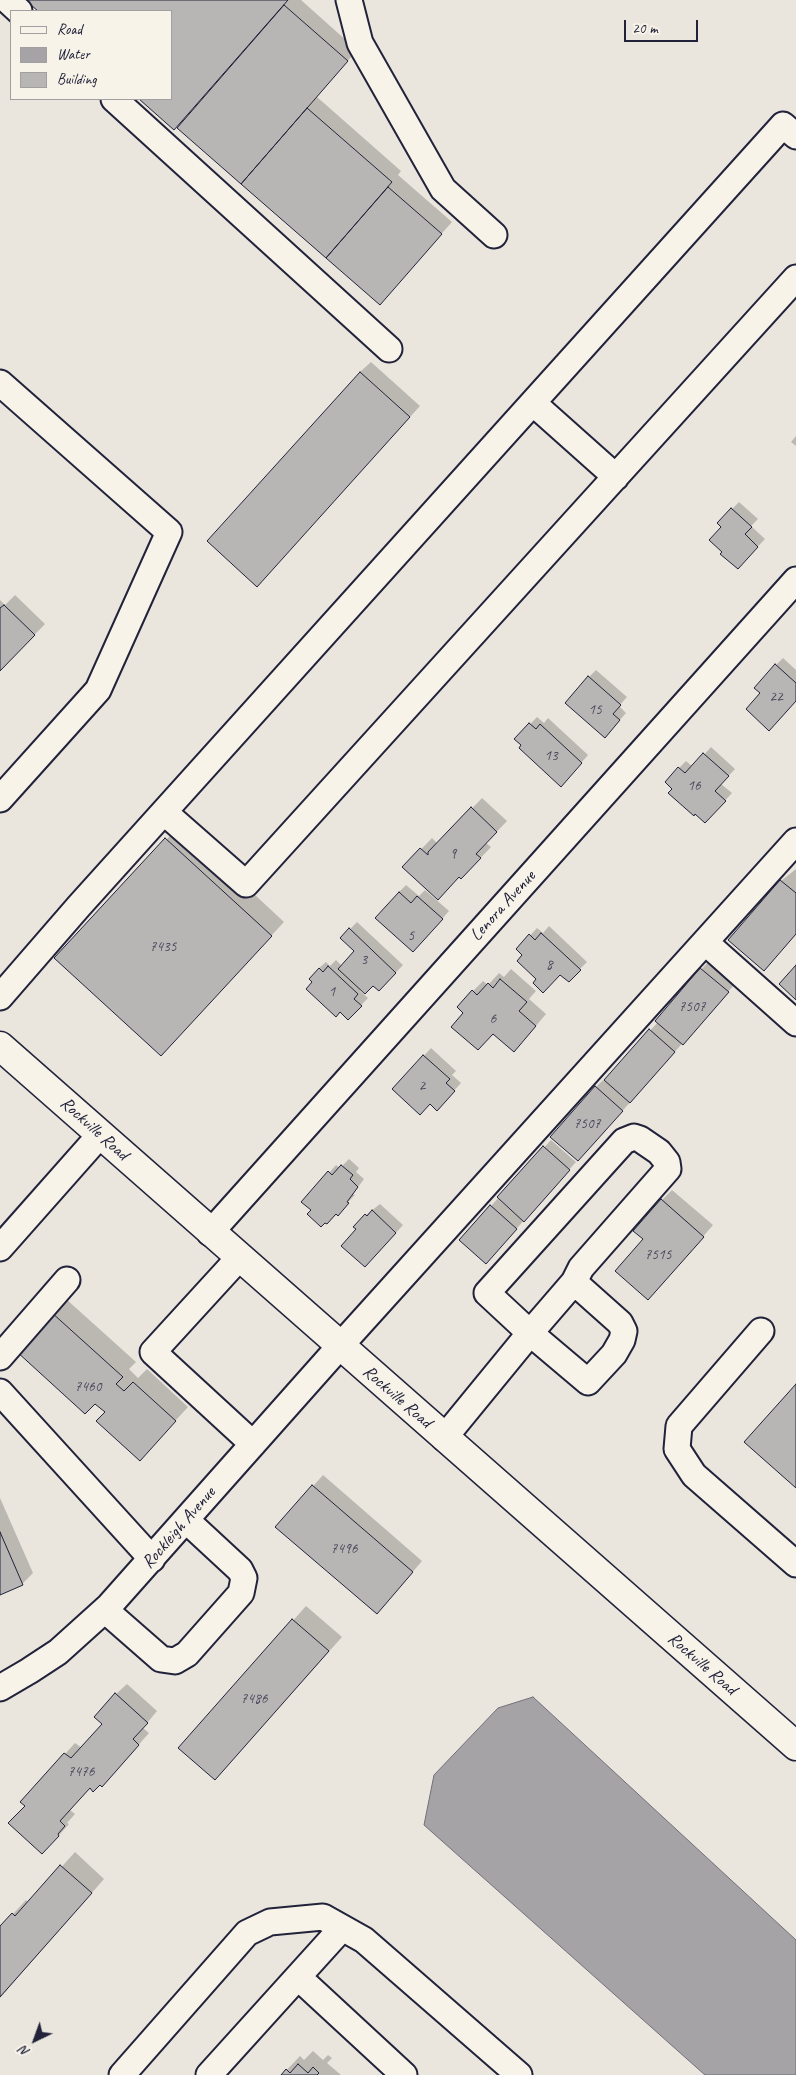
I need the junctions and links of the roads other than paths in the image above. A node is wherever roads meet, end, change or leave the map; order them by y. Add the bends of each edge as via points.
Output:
1 (7, 0) edge
2 (349, 0) edge
3 (18, 10) edge
4 (115, 100) edge
5 (796, 136) edge
6 (494, 235) dead end
7 (796, 278) edge
8 (388, 349) dead end
9 (0, 383) edge
10 (533, 403) junction
11 (616, 477) junction
12 (796, 580) edge
13 (0, 800) edge
14 (164, 812) junction
15 (796, 841) edge
16 (706, 942) junction
17 (0, 997) edge
18 (796, 1023) edge
19 (0, 1046) edge
20 (100, 1135) junction
21 (8, 1223) edge
22 (210, 1233) junction
23 (0, 1248) edge
24 (239, 1258) junction
25 (67, 1280) dead end
26 (574, 1282) junction
27 (761, 1331) dead end
28 (530, 1333) junction
29 (340, 1346) junction
30 (0, 1356) edge
31 (0, 1392) edge
32 (444, 1438) junction
33 (253, 1444) junction
34 (186, 1520) junction
35 (152, 1559) junction
36 (796, 1564) edge
37 (105, 1610) junction
38 (0, 1688) edge
39 (796, 1746) edge
40 (342, 1928) junction
41 (298, 1977) junction
42 (122, 2075) edge
43 (209, 2075) edge
44 (404, 2075) edge
45 (519, 2075) edge

1 - 3 street
2 - 6 street via 360,43 443,189
4 - 8 street
5 - 10 street via 783,125
7 - 11 street
9 - 13 street via 169,532 98,690
10 - 11 street
10 - 14 street
11 - 14 street via 246,884
12 - 22 street, Lenora Avenue
14 - 17 street
15 - 16 street, Rockleigh Avenue
16 - 18 street
16 - 29 street, Rockleigh Avenue
19 - 20 main road, Rockville Road
20 - 21 street
20 - 22 main road, Rockville Road
21 - 23 street
22 - 24 main road, Rockville Road
24 - 29 main road, Rockville Road
24 - 33 street via 153,1352
25 - 30 street
26 - 28 street
26 - 28 street via 620,1323 624,1331 614,1354 588,1382
26 - 28 street via 581,1268 668,1169 659,1152 640,1139 634,1137 624,1141 487,1293
27 - 36 street via 679,1426 677,1449 694,1475
28 - 32 street
29 - 32 main road, Rockville Road
29 - 33 street, Rockleigh Avenue
31 - 35 street
32 - 39 main road, Rockville Road
33 - 34 street, Rockleigh Avenue
34 - 35 street, Rockleigh Avenue
34 - 37 street via 240,1570 244,1578 241,1593 187,1654 174,1661 161,1659
35 - 37 street, Rockleigh Avenue
37 - 38 street, Rockleigh Avenue via 58,1652
40 - 41 street
40 - 42 street via 323,1917 270,1922 247,1933
40 - 45 street via 364,1940
41 - 43 street
41 - 44 street

